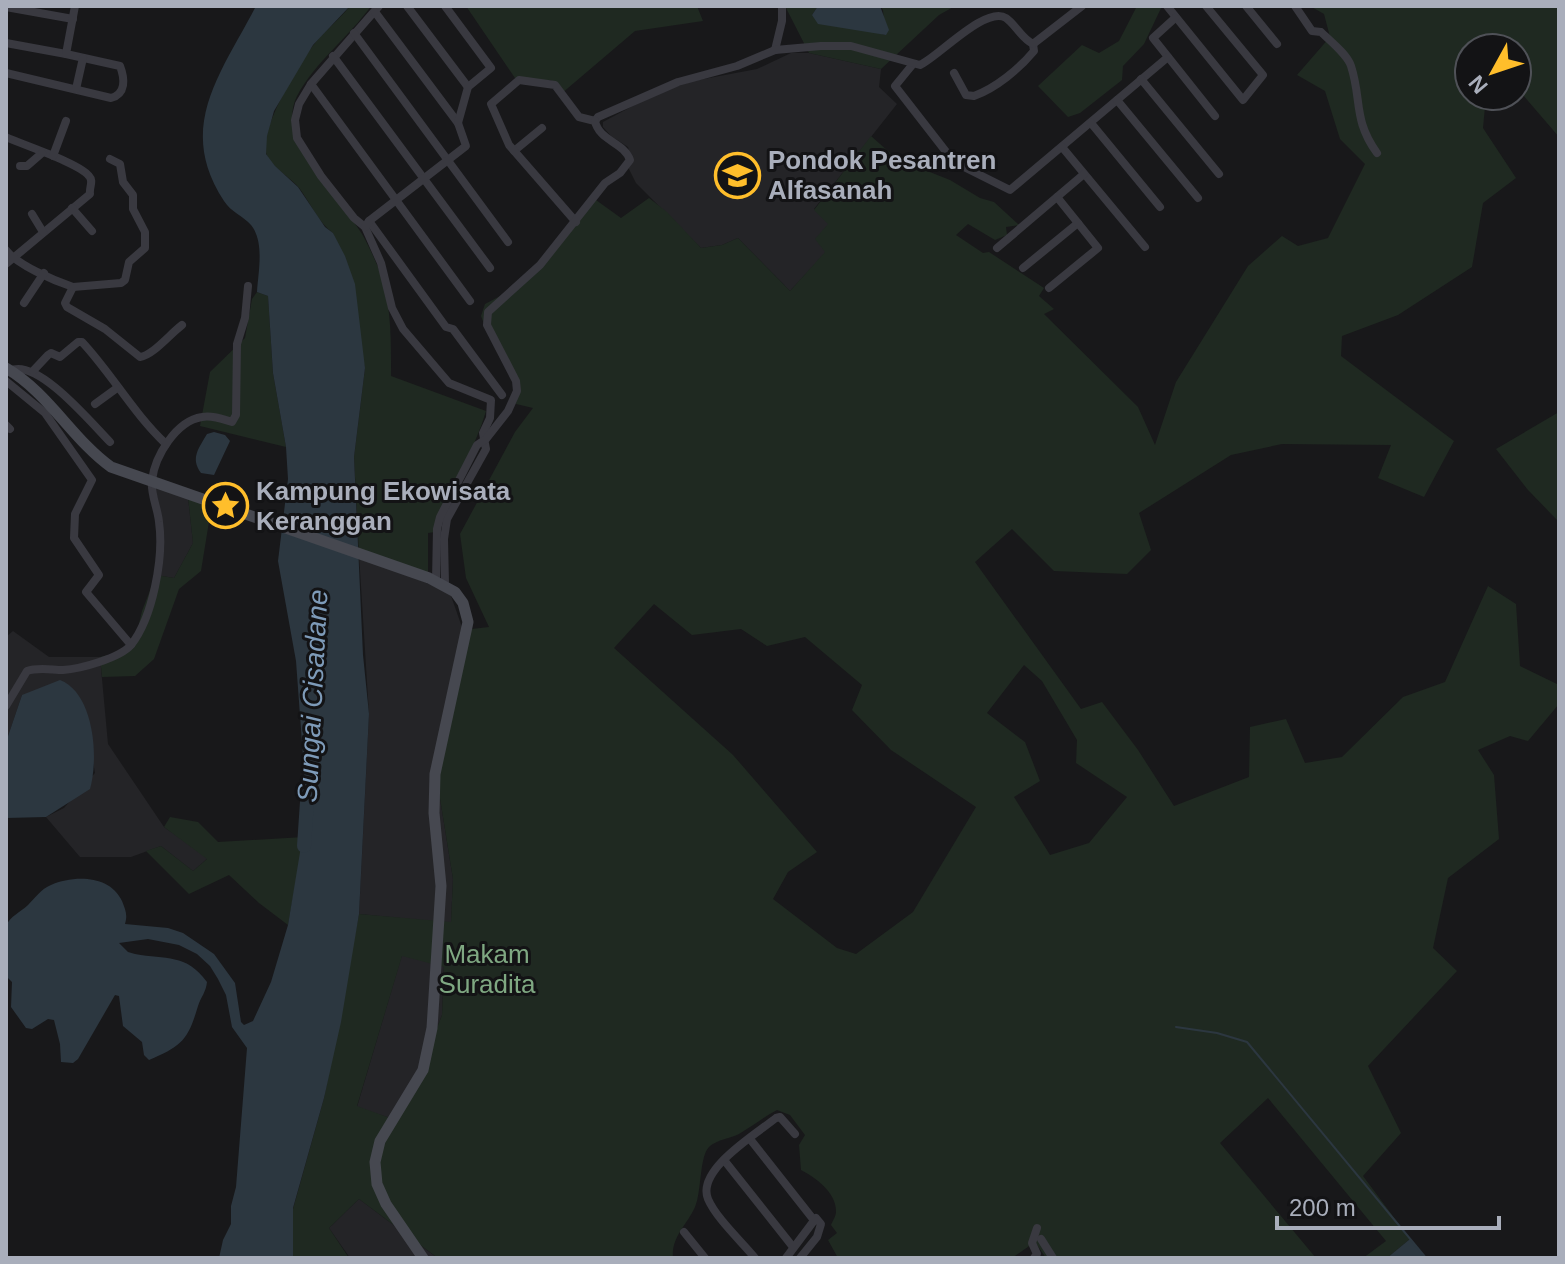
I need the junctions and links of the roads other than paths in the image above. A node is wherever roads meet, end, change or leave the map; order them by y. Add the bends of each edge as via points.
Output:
1 (75, 6) edge
2 (407, 6) edge
3 (445, 6) edge
4 (782, 6) edge
5 (1082, 6) edge
6 (1167, 6) edge
7 (1206, 6) edge
8 (1246, 6) edge
9 (1295, 6) edge
10 (6, 7) edge
11 (377, 9) edge
12 (1175, 18) junction
13 (73, 19) junction
14 (354, 33) junction
15 (6, 43) edge
16 (1033, 44) junction
17 (1277, 44) dead end
18 (775, 50) junction
19 (66, 54) junction
20 (333, 56) junction
21 (1168, 57) junction
22 (83, 58) junction
23 (913, 64) junction
24 (6, 73) edge
25 (954, 73) dead end
26 (1141, 79) junction
27 (311, 84) junction
28 (468, 87) junction
29 (76, 89) junction
30 (1117, 100) junction
31 (1215, 116) dead end
32 (66, 121) dead end
33 (595, 121) junction
34 (458, 123) junction
35 (1091, 123) junction
36 (542, 128) dead end
37 (6, 137) edge
38 (1062, 147) junction
39 (514, 151) junction
40 (42, 153) junction
41 (1377, 153) dead end
42 (53, 156) junction
43 (110, 159) dead end
44 (448, 160) junction
45 (20, 166) dead end
46 (1084, 174) junction
47 (1219, 174) dead end
48 (424, 180) junction
49 (1057, 197) junction
50 (1198, 198) dead end
51 (397, 200) junction
52 (1160, 207) dead end
53 (72, 208) junction
54 (32, 214) dead end
55 (576, 222) junction
56 (1078, 223) junction
57 (367, 224) junction
58 (92, 231) dead end
59 (43, 232) junction
60 (508, 242) dead end
61 (1145, 247) dead end
62 (997, 248) dead end
63 (6, 250) edge
64 (10, 261) edge
65 (490, 268) dead end
66 (1023, 268) dead end
67 (44, 273) junction
68 (248, 286) dead end
69 (73, 287) junction
70 (1049, 288) dead end
71 (470, 301) dead end
72 (24, 303) dead end
73 (182, 325) dead end
74 (33, 371) junction
75 (7, 373) edge
76 (117, 388) junction
77 (502, 395) dead end
78 (95, 404) dead end
79 (486, 439) junction
80 (110, 442) dead end
81 (166, 444) junction
82 (151, 482) junction
83 (436, 581) junction
84 (131, 645) junction
85 (6, 706) edge
86 (795, 1134) dead end
87 (750, 1139) junction
88 (724, 1160) junction
89 (813, 1219) junction
90 (1037, 1228) dead end
91 (684, 1232) dead end
92 (1041, 1239) dead end
93 (793, 1247) junction
94 (423, 1258) edge
95 (705, 1258) edge
96 (755, 1258) edge
97 (786, 1258) edge
98 (800, 1258) edge
99 (1034, 1258) edge
100 (1053, 1258) edge

1 - 13 street
2 - 28 street
3 - 28 street via 491,68
4 - 18 street
5 - 16 street
6 - 12 street
7 - 12 street via 1263,75 1243,100
8 - 17 street
9 - 41 street via 1312,31 1321,32 1348,61 1358,113
10 - 13 street
11 - 14 street
11 - 34 street
12 - 21 street via 1153,38
13 - 19 street
14 - 20 street
14 - 44 street
15 - 19 street
16 - 23 street via 1005,18 991,16 931,61
16 - 25 street via 1027,59 974,96 966,95
18 - 23 street via 851,46
18 - 33 street via 678,82
19 - 22 street
20 - 27 street
20 - 48 street
21 - 26 street
21 - 31 street
22 - 29 street
22 - 29 street via 120,66 122,92 111,98
23 - 38 street via 895,86 954,162 1010,190
24 - 29 street
26 - 30 street
26 - 47 street
27 - 51 street
27 - 57 street via 299,104 297,138 354,218
28 - 34 street
30 - 35 street
30 - 50 street
32 - 42 street
33 - 39 street via 575,113 555,85 519,80 491,105
33 - 55 street via 603,136 630,160
34 - 44 street via 466,146
35 - 38 street
35 - 52 street
36 - 39 street
37 - 40 street
38 - 46 street
39 - 55 street
40 - 42 street
40 - 45 street
42 - 53 street via 92,180 90,194
43 - 69 street via 120,164 123,182 133,195 145,248 129,262 121,283
44 - 48 street
44 - 60 street
46 - 49 street
46 - 61 street
48 - 51 street
48 - 65 street
49 - 56 street
49 - 62 street
51 - 57 street
51 - 71 street
53 - 58 street
53 - 59 street
54 - 59 street
55 - 79 street via 540,265 488,312 487,325 517,391
56 - 66 street
56 - 70 street via 1098,248
57 - 77 street
57 - 79 street via 403,329 444,379 491,400
59 - 64 street
63 - 64 street
64 - 67 street
67 - 69 street
67 - 72 street
68 - 81 street via 237,344 236,415 232,422 200,417
69 - 73 street via 67,307 142,358
74 - 75 street via 21,367
74 - 76 street via 48,355 64,356 80,341
74 - 80 street
75 - 82 main road via 36,390 105,462
75 - 84 street via 45,413 92,480 74,518 75,541 99,575 86,592
76 - 78 street
76 - 81 street
79 - 83 street via 486,449 447,519
81 - 82 street
82 - 83 main road
82 - 84 street via 160,524 159,566 150,604
83 - 94 main road via 463,603 468,622 435,774 441,886 430,1043 423,1070 380,1141 375,1162 386,1204
84 - 85 street via 78,668 27,671
86 - 87 street via 778,1117
87 - 88 street
87 - 89 street
88 - 93 street
88 - 96 street via 710,1176 707,1197
89 - 93 street
89 - 98 street via 821,1230
90 - 99 street
91 - 95 street
92 - 100 street
93 - 97 street

